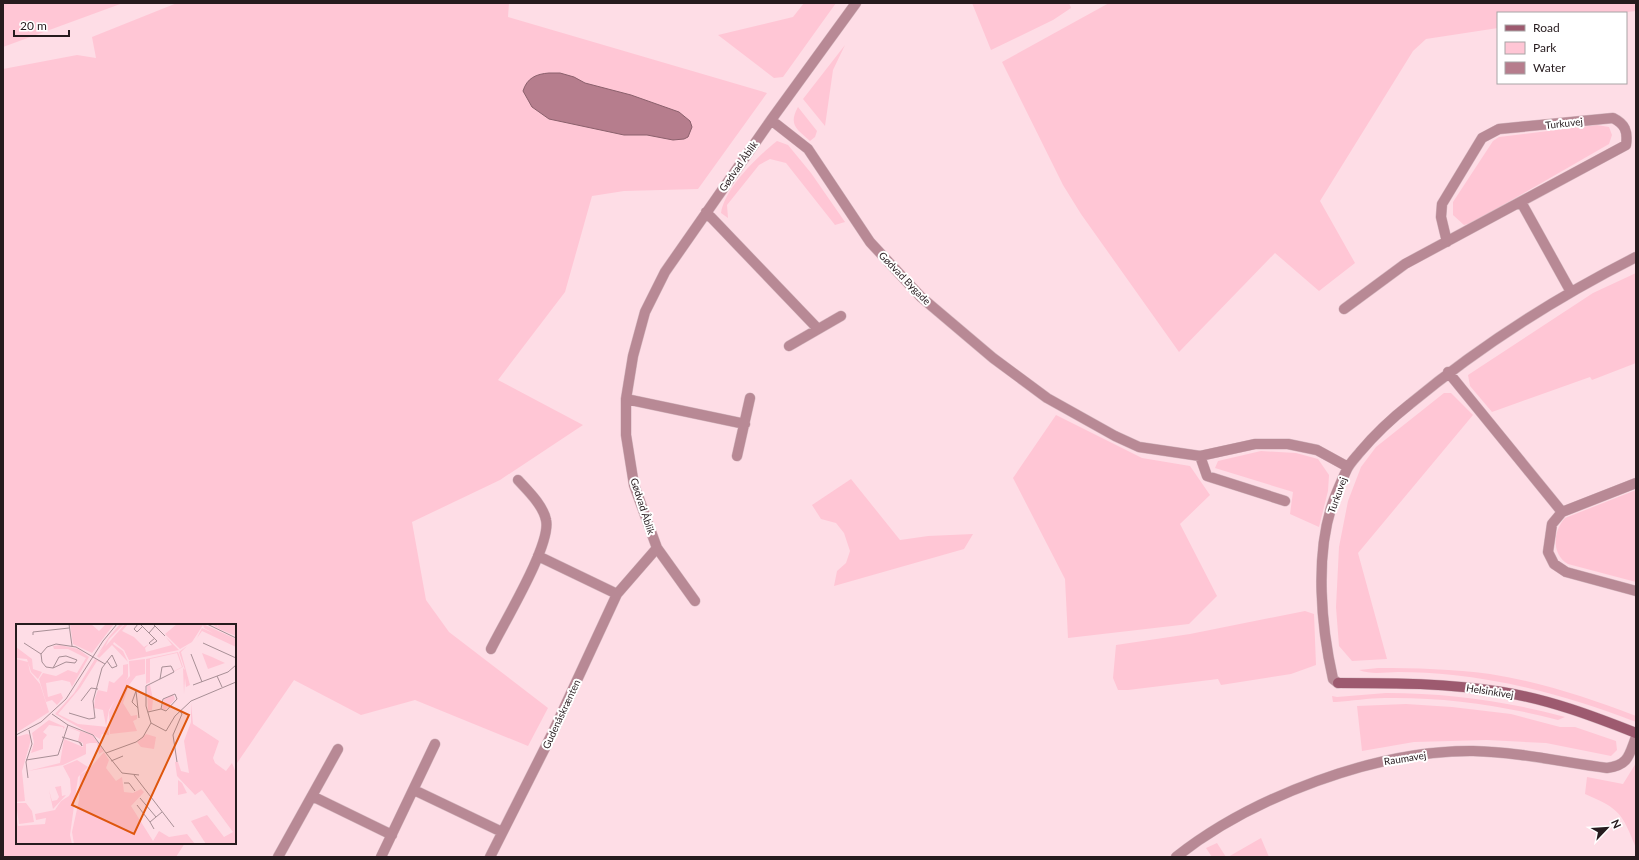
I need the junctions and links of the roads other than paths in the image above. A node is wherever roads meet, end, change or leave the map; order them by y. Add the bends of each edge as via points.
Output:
1 (856, 3) edge
2 (771, 120) junction
3 (1521, 202) junction
4 (706, 212) junction
5 (1447, 242) junction
6 (1636, 257) edge
7 (1571, 292) junction
8 (1344, 309) dead end
9 (841, 316) dead end
10 (818, 330) junction
11 (789, 346) dead end
12 (1448, 372) junction
13 (750, 398) dead end
14 (626, 399) junction
15 (745, 424) junction
16 (737, 456) dead end
17 (1200, 456) junction
18 (1348, 467) junction
19 (518, 480) dead end
20 (1636, 483) edge
21 (1285, 501) dead end
22 (1562, 512) junction
23 (657, 548) junction
24 (538, 556) junction
25 (1636, 590) edge
26 (617, 594) junction
27 (694, 601) dead end
28 (491, 649) dead end
29 (1338, 683) joint
30 (1636, 734) edge
31 (1636, 737) edge
32 (435, 744) dead end
33 (338, 749) dead end
34 (414, 790) junction
35 (312, 796) junction
36 (502, 832) junction
37 (392, 835) junction
38 (278, 857) edge
39 (382, 857) edge
40 (490, 857) edge
41 (1176, 857) edge

1 - 2 street
2 - 4 street, Gødvad Åblik
2 - 17 street, Gødvad Bygade via 808,149 875,248 921,297 993,358 1047,398 1115,436 1139,447
3 - 5 street, Turkuvej
3 - 5 street, Turkuvej via 1626,145 1626,129 1613,118 1499,129 1482,138 1442,204 1441,217
3 - 7 street
4 - 10 street
4 - 14 street, Gødvad Åblik via 665,272 645,312 632,356
5 - 8 street, Turkuvej via 1405,264
6 - 7 street, Turkuvej
7 - 12 street, Turkuvej via 1519,323
9 - 10 street
10 - 11 street
12 - 18 street, Turkuvej via 1381,428
12 - 22 street
13 - 15 street
14 - 15 street
14 - 23 street, Gødvad Åblik via 626,435 634,485
15 - 16 street
17 - 18 street, Gødvad Bygade via 1255,444 1288,444 1317,450
17 - 21 street via 1207,476
18 - 29 street, Turkuvej via 1332,505 1324,542 1322,592 1328,659 1333,679
19 - 24 street via 540,507 546,520 546,536
20 - 22 street
22 - 25 street via 1552,524 1548,552 1554,564 1566,572
23 - 26 street, Gudenåskrænten
23 - 27 street, Gødvad Åblik
24 - 26 street
24 - 28 street
26 - 36 street, Gudenåskrænten via 552,734
29 - 30 street, Helsinkivej via 1446,685 1504,692 1560,706
31 - 41 street, Raumavej via 1624,763 1617,767 1607,768 1541,757 1472,751 1401,758 1361,766 1292,791 1250,811 1217,829
32 - 34 street
33 - 35 street
34 - 36 street
34 - 37 street
35 - 37 street
35 - 38 street
36 - 40 street, Gudenåskrænten
37 - 39 street

